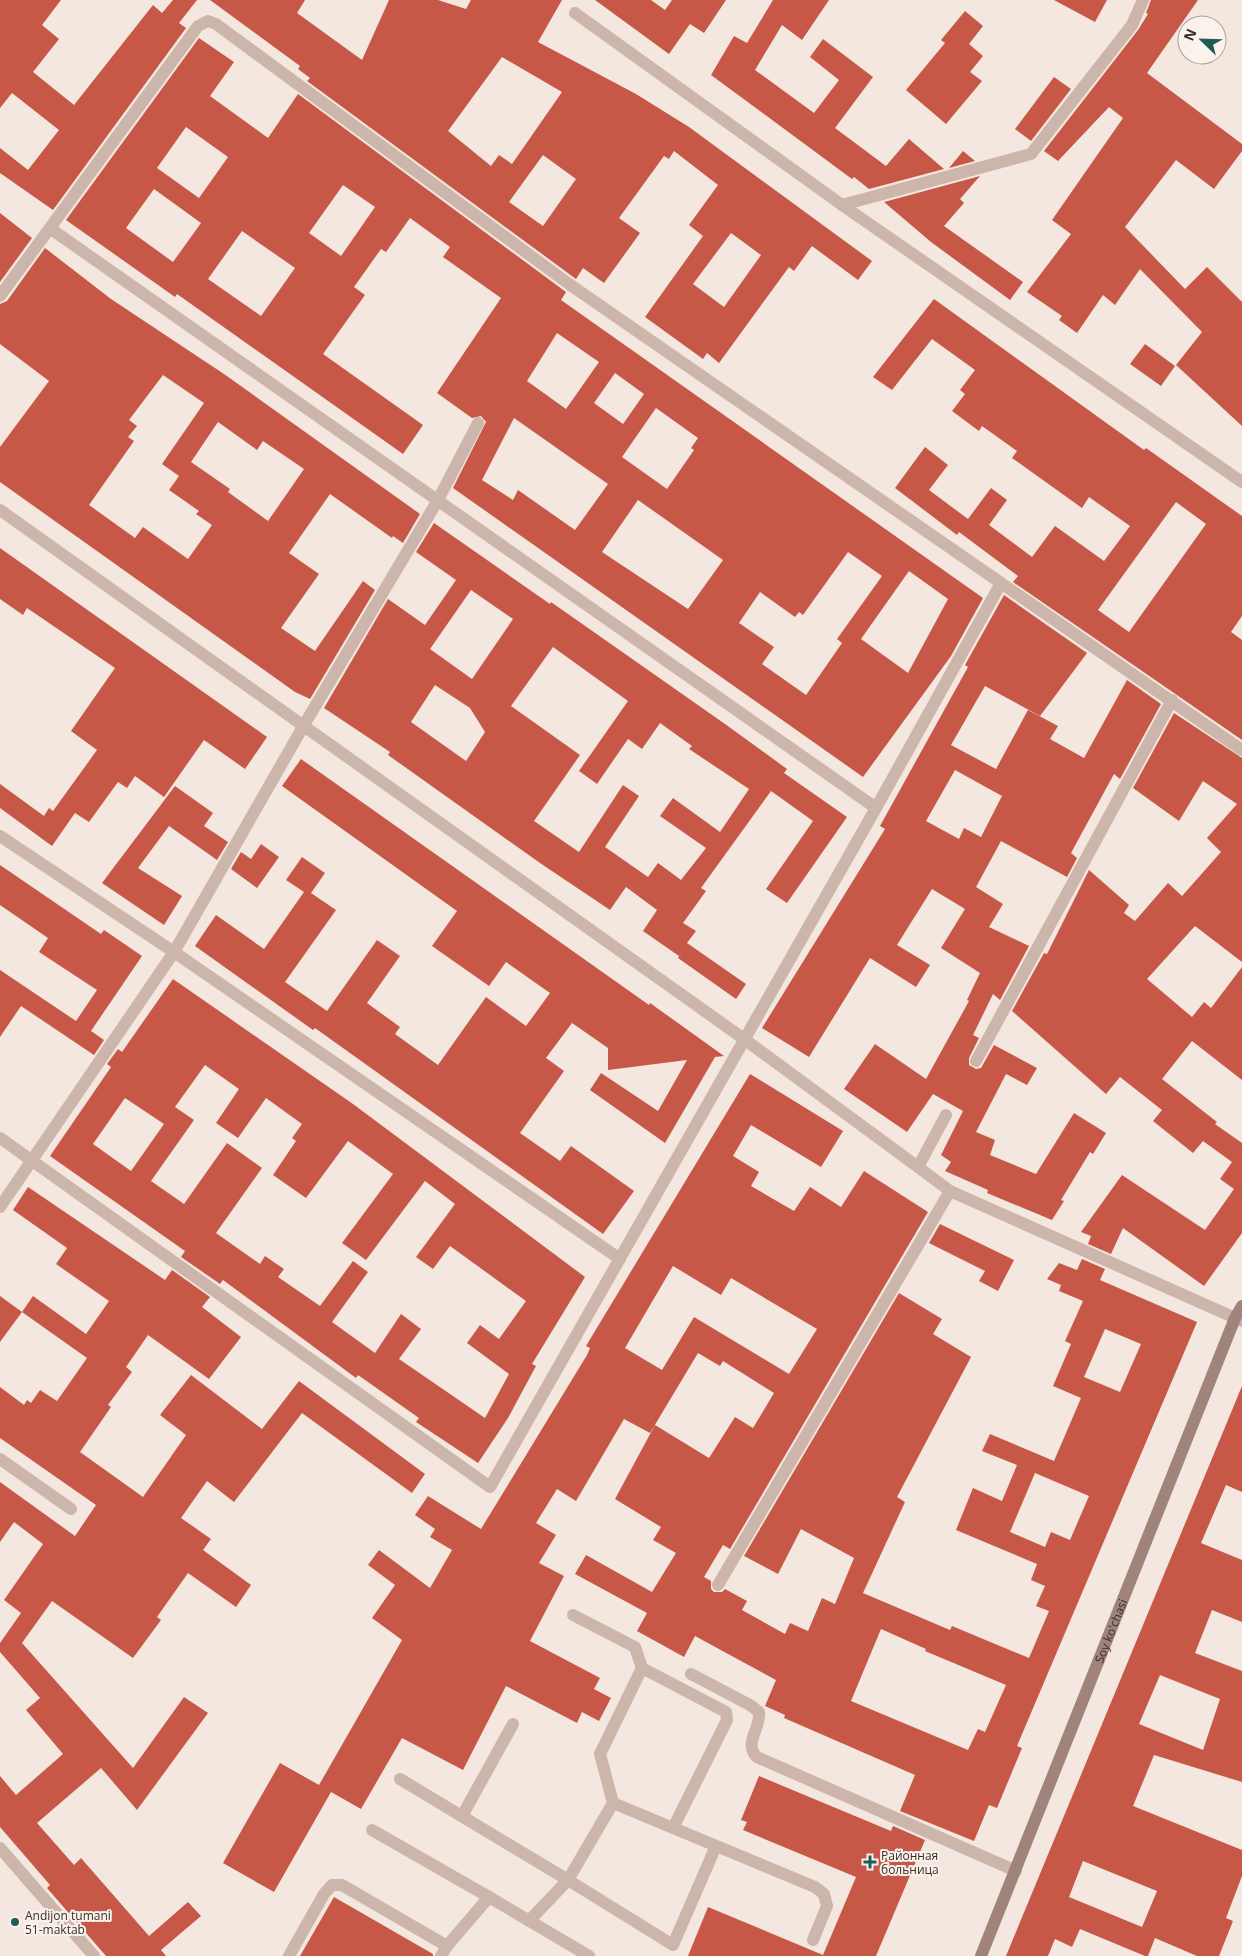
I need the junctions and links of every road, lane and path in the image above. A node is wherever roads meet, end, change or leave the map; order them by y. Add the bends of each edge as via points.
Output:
1 (1143, 0) edge
2 (575, 13) dead end
3 (842, 205) junction
4 (51, 229) junction
5 (0, 296) edge
6 (478, 423) dead end
7 (1242, 482) edge
8 (438, 500) junction
9 (0, 510) edge
10 (1001, 583) junction
11 (1172, 700) junction
12 (304, 725) junction
13 (1242, 750) edge
14 (876, 808) junction
15 (0, 836) edge
16 (174, 952) junction
17 (744, 1039) junction
18 (976, 1061) dead end
19 (946, 1115) dead end
20 (0, 1138) edge
21 (33, 1160) junction
22 (918, 1167) junction
23 (950, 1191) junction
24 (0, 1207) edge
25 (620, 1260) junction
26 (1242, 1306) edge
27 (1239, 1319) edge
28 (0, 1459) edge
29 (71, 1509) dead end
30 (718, 1585) dead end
31 (573, 1615) dead end
32 (642, 1668) junction
33 (691, 1674) dead end
34 (513, 1724) dead end
35 (400, 1779) dead end
36 (613, 1802) junction
37 (462, 1816) junction
38 (673, 1828) junction
39 (372, 1830) dead end
40 (716, 1846) junction
41 (0, 1848) edge
42 (1016, 1872) junction
43 (568, 1880) junction
44 (489, 1898) junction
45 (529, 1921) junction
46 (813, 1940) dead end
47 (444, 1951) edge
48 (94, 1956) edge
49 (289, 1956) edge
50 (589, 1956) edge
51 (981, 1956) edge

1 - 3 lane via 1132,26 1031,154
2 - 3 lane
3 - 7 lane
4 - 5 lane
4 - 8 lane
4 - 10 lane via 198,26 208,20 569,284
6 - 8 lane
8 - 12 lane
8 - 14 lane
9 - 12 lane
10 - 11 lane
10 - 14 lane
11 - 13 lane
11 - 18 lane
12 - 16 lane
12 - 17 lane
14 - 17 lane
15 - 16 lane
16 - 21 lane
16 - 25 lane
17 - 22 lane
17 - 25 lane
19 - 22 lane
20 - 21 lane
21 - 24 lane
21 - 25 lane via 490,1487
22 - 23 lane
23 - 27 lane
23 - 30 lane
26 - 27 main road, Soy ko'chasi
27 - 42 main road, Soy ko'chasi
28 - 29 lane
31 - 32 lane via 635,1647
32 - 36 lane via 600,1754
32 - 38 lane via 726,1712 727,1720
33 - 42 lane via 750,1704 759,1712 760,1722 750,1743 756,1757
34 - 37 lane
35 - 37 lane
36 - 38 lane
36 - 43 lane
37 - 43 lane
38 - 40 lane
39 - 44 lane
40 - 43 lane via 673,1945
40 - 46 lane via 824,1894 827,1906
41 - 48 lane
42 - 51 main road, Soy ko'chasi
43 - 45 lane
44 - 45 lane
44 - 47 lane
45 - 50 lane
47 - 49 lane via 342,1885 332,1885

